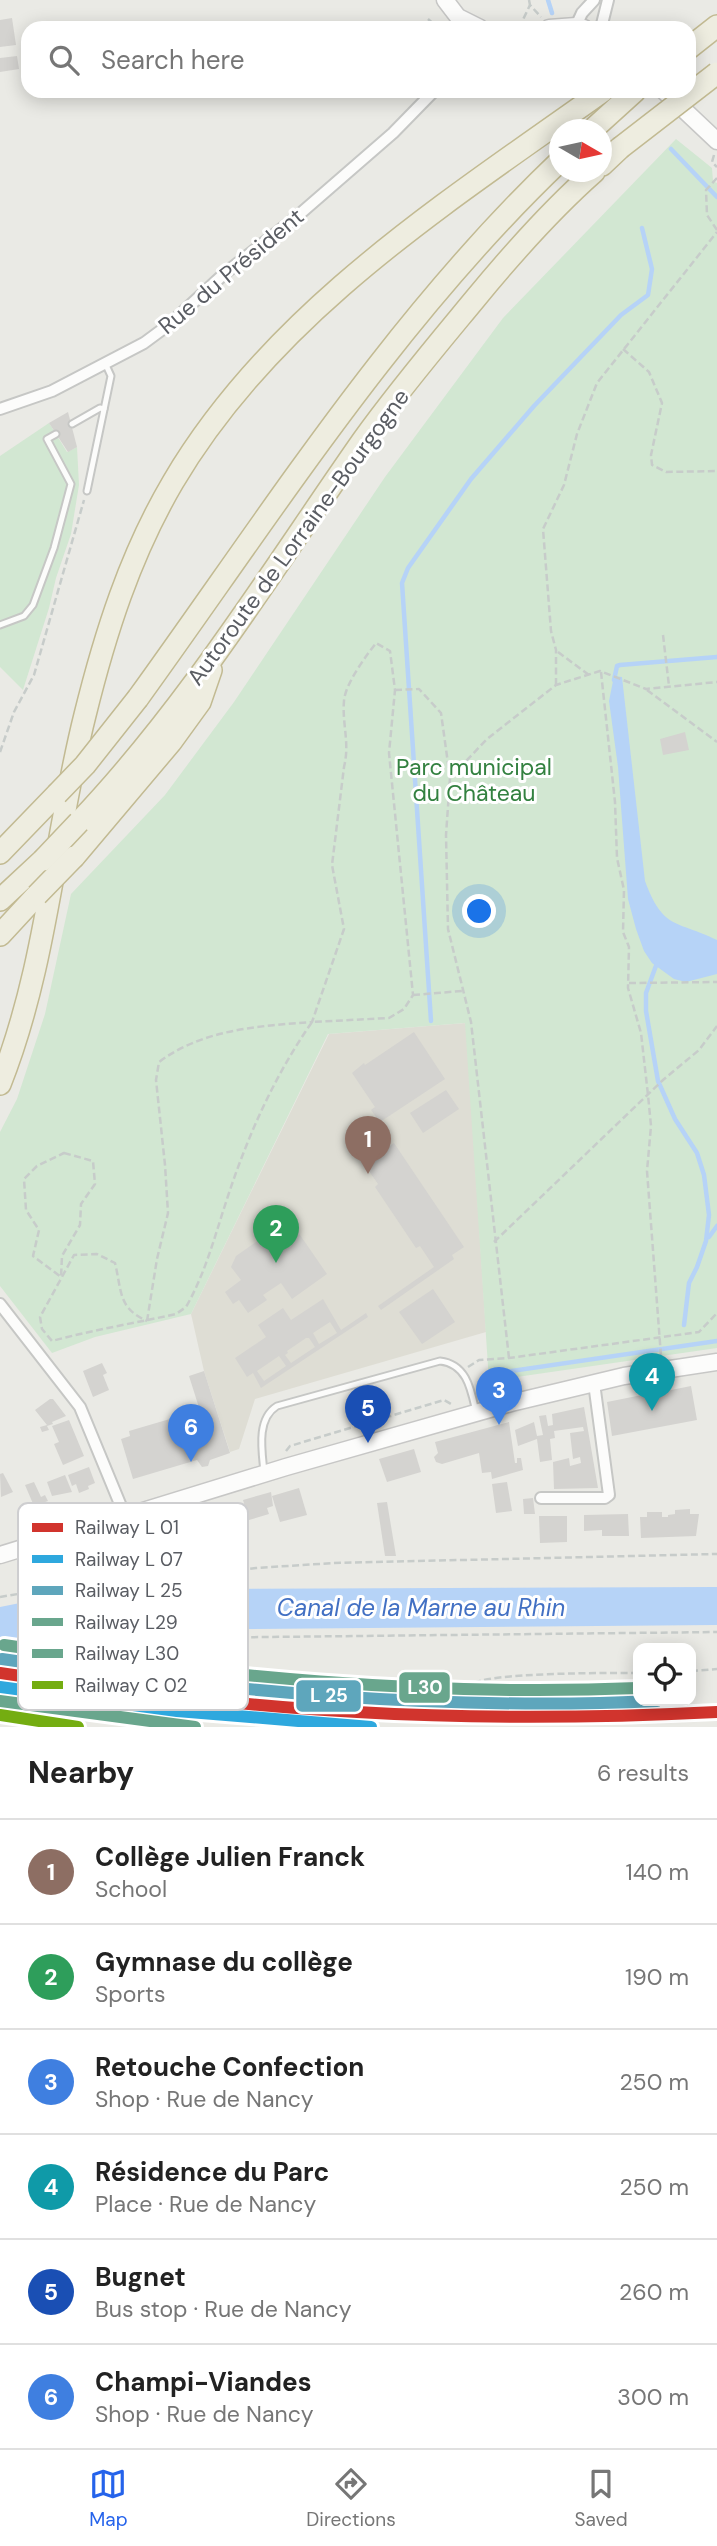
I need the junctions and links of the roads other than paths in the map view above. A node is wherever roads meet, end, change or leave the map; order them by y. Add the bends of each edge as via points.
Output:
1 (445, 0) edge
2 (594, 0) edge
3 (608, 0) edge
4 (465, 21) edge
5 (581, 21) edge
6 (603, 21) edge
7 (707, 24) edge
8 (696, 39) edge
9 (717, 73) edge
10 (696, 89) edge
11 (428, 98) edge
12 (593, 98) edge
13 (627, 98) edge
14 (671, 98) edge
15 (685, 98) edge
16 (604, 119) edge
17 (717, 141) edge
18 (612, 155) edge
19 (549, 171) edge
20 (584, 182) edge
21 (105, 363) junction
22 (0, 409) edge
23 (104, 409) junction
24 (72, 424) dead end
25 (56, 434) dead end
26 (87, 491) road end
27 (0, 625) edge
28 (216, 655) junction
29 (0, 853) edge
30 (0, 900) edge
31 (0, 935) edge
32 (0, 1084) edge
33 (0, 1304) edge
34 (717, 1362) edge
35 (594, 1382) junction
36 (469, 1415) junction
37 (271, 1472) junction
38 (541, 1498) dead end
39 (120, 1503) edge
40 (168, 1503) edge
41 (18, 1550) edge
42 (0, 1556) edge

1 - 4 main road
2 - 5 street
3 - 6 street
7 - 8 highway
9 - 10 highway, bridge
11 - 21 street, Rue du Président via 171,323
12 - 32 highway via 442,206 315,310 251,374 172,483 131,568 101,653 31,985
13 - 16 highway
14 - 17 main road
15 - 18 highway, bridge
19 - 29 highway, Autoroute de Lorraine-Bourgogne, bridge via 427,303 351,399 138,698 85,765
20 - 28 highway, Autoroute de Lorraine-Bourgogne via 531,234 445,335 365,438
21 - 22 street, Rue du Président via 52,391
21 - 23 lane via 111,376
23 - 24 lane
23 - 26 lane
25 - 27 lane via 47,439 71,484 63,519 33,605 24,615
28 - 30 highway, Autoroute de Lorraine-Bourgogne, bridge via 79,822
28 - 31 highway, bridge via 200,702 162,752 74,857
33 - 39 street via 80,1408
34 - 35 main road
35 - 36 main road
35 - 38 street via 609,1495
36 - 37 main road
36 - 37 lane via 466,1377 440,1361 277,1406 268,1415 261,1435
37 - 40 main road
41 - 42 main road

